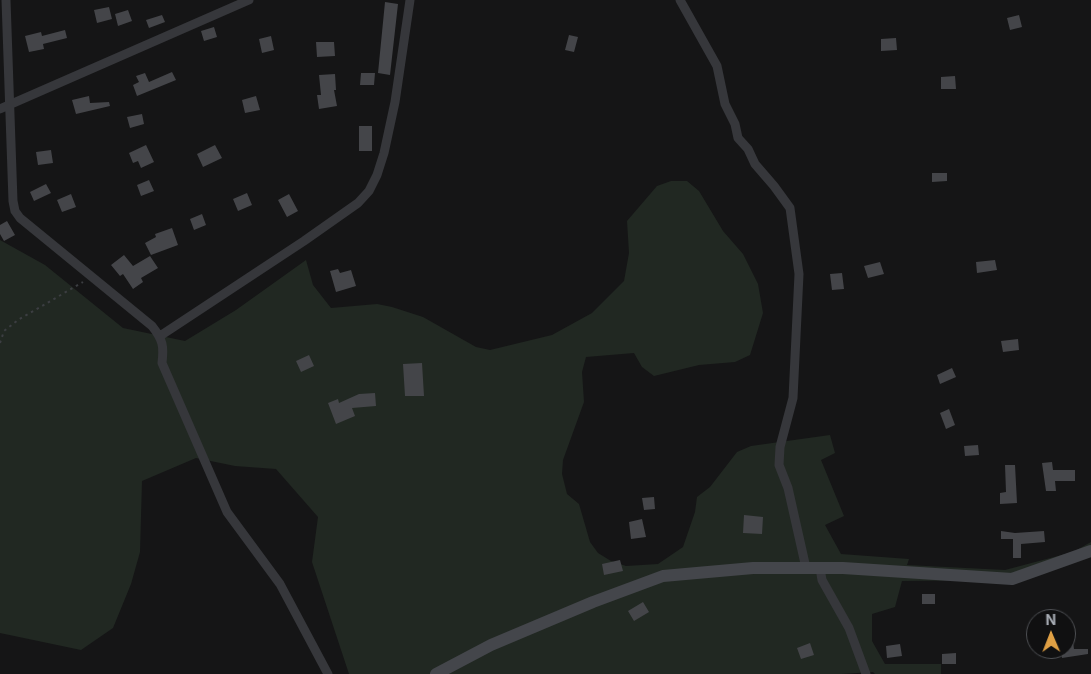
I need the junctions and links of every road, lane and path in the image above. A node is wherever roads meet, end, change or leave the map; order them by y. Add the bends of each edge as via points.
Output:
1 (6, 0) edge
2 (249, 0) edge
3 (410, 0) edge
4 (680, 0) edge
5 (11, 104) junction
6 (0, 109) edge
7 (93, 277) junction
8 (160, 336) junction
9 (0, 342) edge
10 (1091, 551) edge
11 (806, 568) junction
12 (820, 568) junction
13 (328, 674) edge
14 (436, 674) edge
15 (866, 674) edge

1 - 5 street
2 - 5 street
3 - 8 street via 395,102 384,153 369,191 358,203 304,241
4 - 11 street via 717,66 725,104 738,138 790,208 799,274 793,398 780,447 779,465 788,488
5 - 6 street
5 - 7 street via 15,211
7 - 8 street
7 - 9 path via 18,320 4,332
8 - 13 street via 164,344 162,364 227,512 280,584
10 - 12 street via 1012,579
11 - 12 street
11 - 14 street via 713,570 656,578 491,645
12 - 15 street via 822,580 849,628

